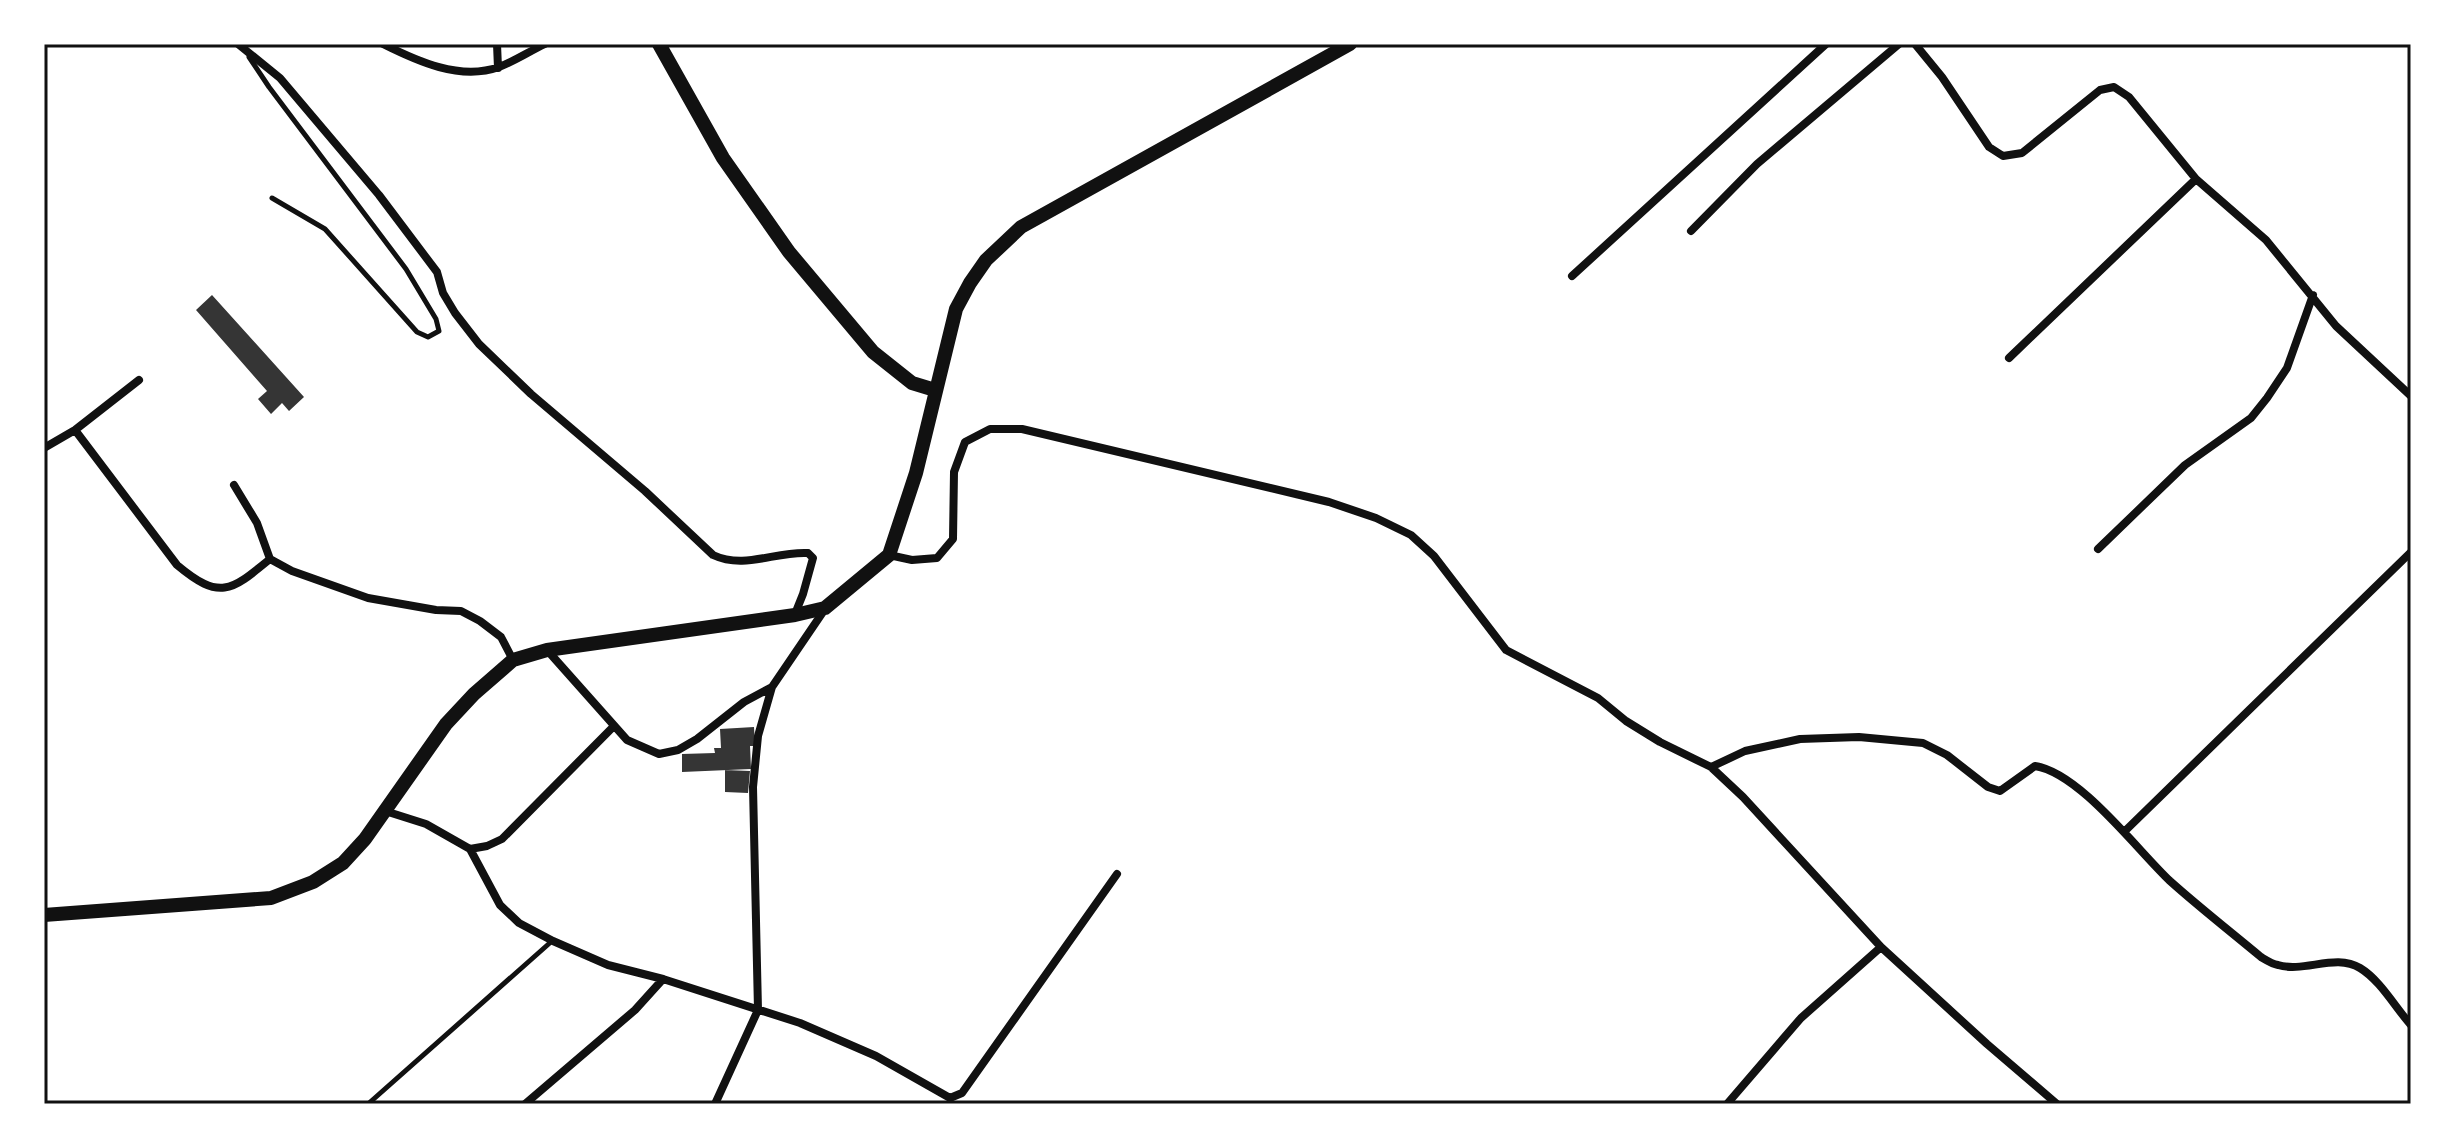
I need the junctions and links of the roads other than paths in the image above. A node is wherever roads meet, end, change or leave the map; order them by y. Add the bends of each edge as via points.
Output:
1 (238, 44) edge
2 (383, 44) edge
3 (497, 44) edge
4 (545, 44) edge
5 (659, 44) edge
6 (1350, 44) edge
7 (1826, 44) edge
8 (1899, 44) edge
9 (1915, 44) edge
10 (247, 53) junction
11 (498, 68) junction
12 (2196, 179) junction
13 (272, 198) dead end
14 (1691, 231) dead end
15 (1572, 276) dead end
16 (2313, 295) junction
17 (2009, 358) dead end
18 (139, 380) dead end
19 (935, 390) junction
20 (2411, 396) edge
21 (75, 430) junction
22 (44, 448) edge
23 (234, 485) dead end
24 (2098, 549) dead end
25 (2411, 552) edge
26 (889, 555) junction
27 (270, 559) junction
28 (825, 608) junction
29 (795, 615) junction
30 (547, 650) junction
31 (513, 660) junction
32 (772, 687) junction
33 (613, 727) junction
34 (1711, 767) junction
35 (385, 811) junction
36 (2125, 831) junction
37 (470, 849) junction
38 (1117, 874) dead end
39 (44, 915) edge
40 (553, 941) junction
41 (1881, 947) junction
42 (663, 979) junction
43 (758, 1010) junction
44 (2411, 1025) edge
45 (948, 1101) edge
46 (368, 1104) edge
47 (525, 1104) edge
48 (715, 1104) edge
49 (1727, 1104) edge
50 (2057, 1104) edge

1 - 10 street
2 - 11 street via 454,71
3 - 11 street
4 - 11 street
5 - 19 street via 723,158 789,252 873,352 912,383
6 - 19 street via 1021,227 986,260 956,309
7 - 15 street
8 - 14 street via 1757,164
9 - 12 street via 1989,147 2003,156 2022,153 2100,90 2114,87 2129,97
10 - 13 lane via 406,269 439,331 428,337 417,332 325,229
10 - 29 street via 280,78 379,195 437,272 443,293 479,344 700,545 727,561 797,552 813,558
12 - 16 street via 2266,240
12 - 17 street
16 - 20 street via 2336,326
16 - 24 street via 2287,368 2251,418 2185,465
18 - 21 street
19 - 26 street
21 - 22 street
21 - 27 street via 190,576 225,589 239,585
23 - 27 street via 257,523
25 - 36 street
26 - 28 street
26 - 34 street via 937,558 953,539 954,472 965,442 990,429 1022,429 1329,502 1411,535 1434,556 1506,650
27 - 31 street via 368,598 461,611 501,637
28 - 29 street
28 - 32 street
29 - 30 street
30 - 31 street
30 - 33 street
31 - 35 street via 446,724
32 - 33 street via 678,750 659,754 641,748
32 - 43 street via 758,736 753,787
33 - 37 street via 502,839
34 - 36 street via 1745,751 1800,739 1923,743 2000,791 2035,766 2048,768
34 - 41 street
35 - 37 street via 426,824
35 - 39 street via 343,863 271,898
36 - 44 street via 2169,880 2261,957 2287,967 2347,962 2358,966
37 - 40 street via 500,905 519,923
38 - 45 street via 962,1093
40 - 42 street via 608,965
40 - 46 lane
41 - 49 street via 1801,1018
41 - 50 street
42 - 43 street
42 - 47 street via 635,1010
43 - 45 street via 876,1056
43 - 48 street

